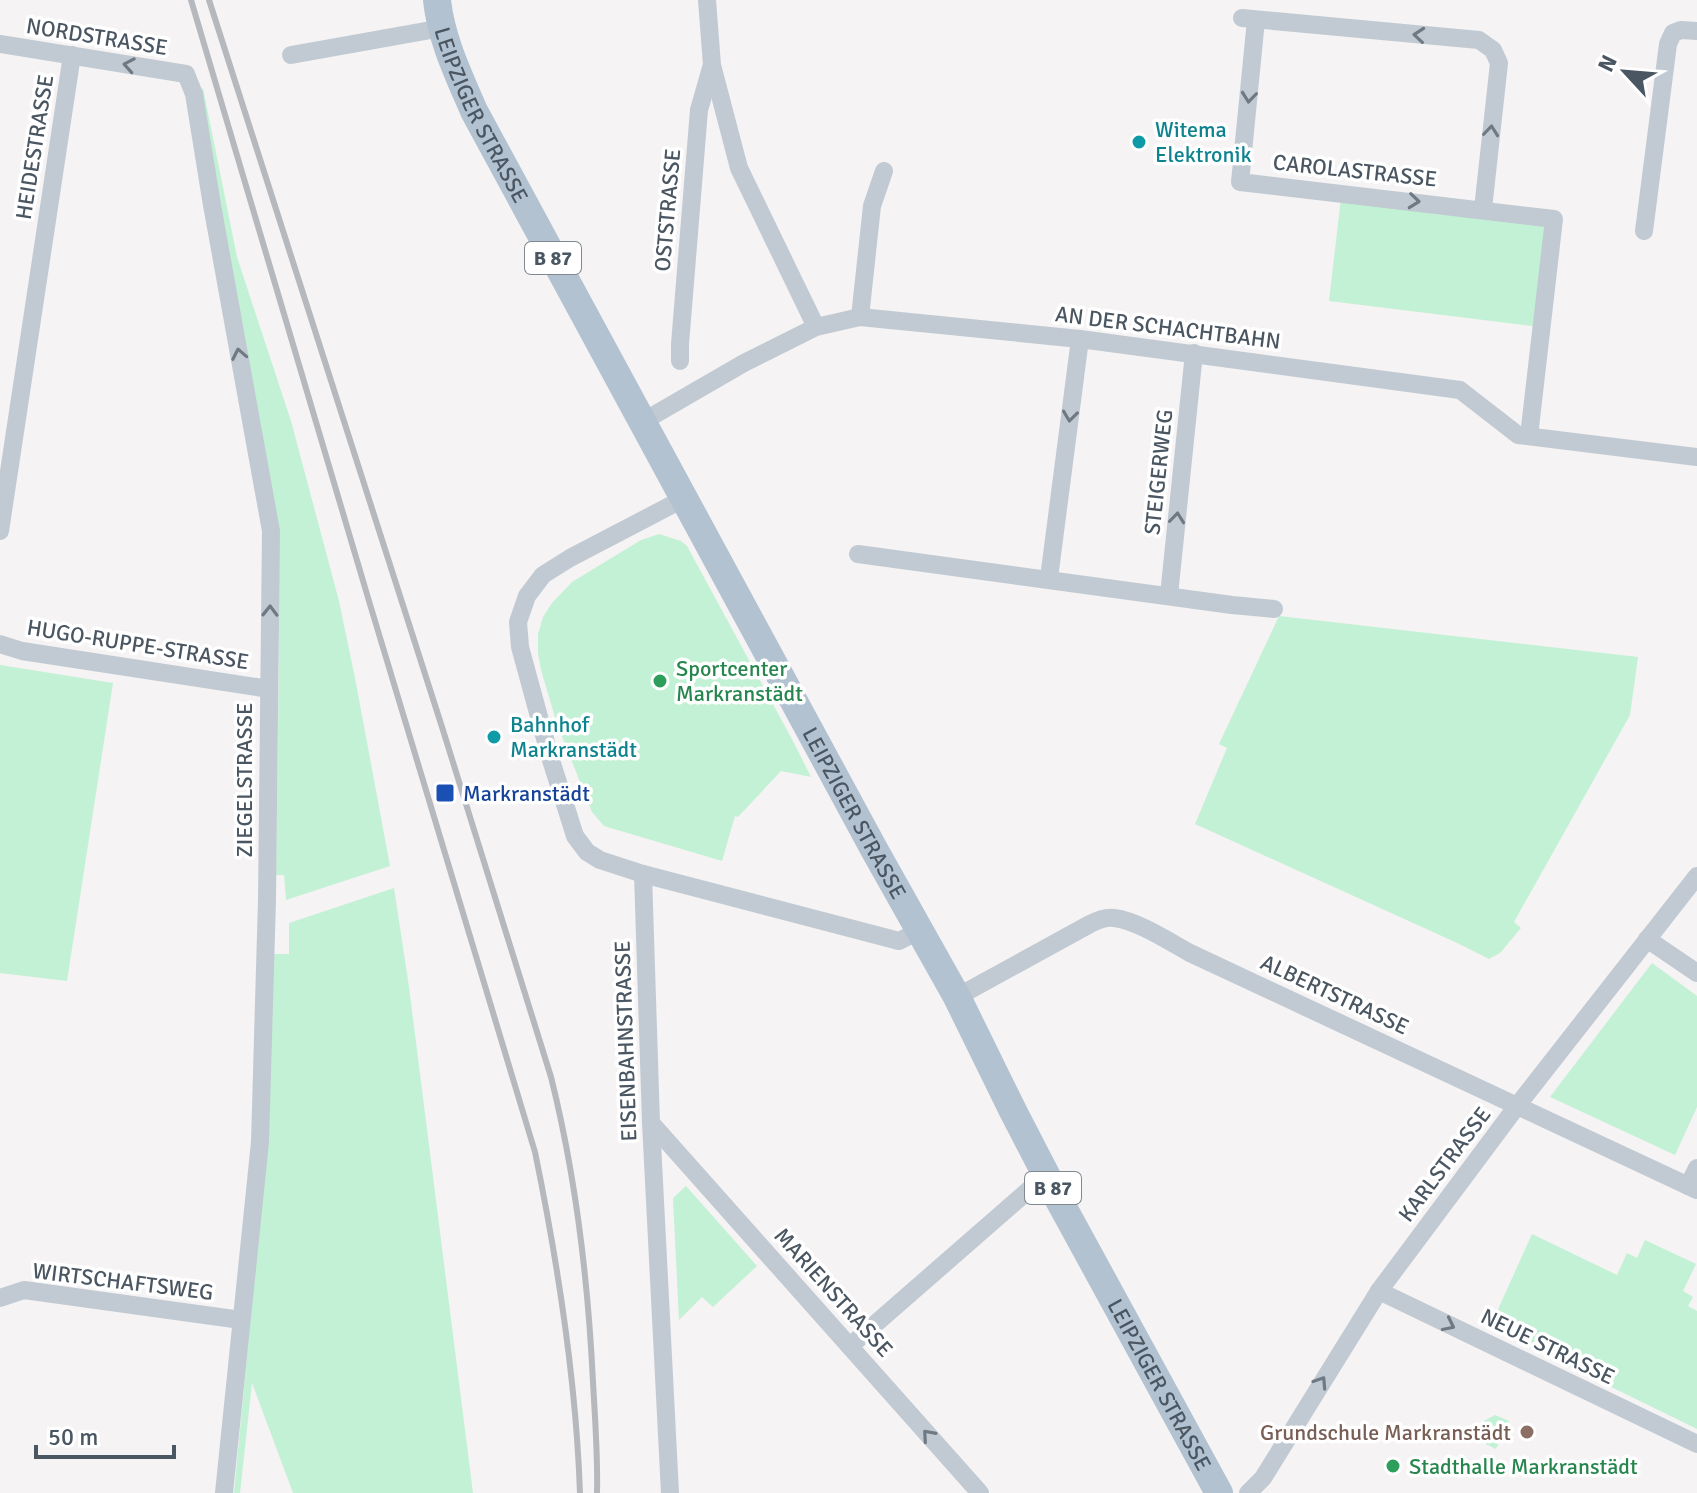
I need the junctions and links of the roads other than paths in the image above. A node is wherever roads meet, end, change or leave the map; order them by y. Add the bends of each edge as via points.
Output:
1 (437, 0) edge
2 (707, 0) edge
3 (442, 28) junction
4 (1697, 31) edge
5 (0, 44) edge
6 (72, 55) junction
7 (291, 55) dead end
8 (712, 65) junction
9 (186, 74) joint
10 (884, 171) dead end
11 (1483, 209) junction
12 (1644, 231) dead end
13 (860, 317) junction
14 (816, 327) junction
15 (1080, 339) junction
16 (1194, 353) junction
17 (680, 361) dead end
18 (642, 422) junction
19 (1529, 436) junction
20 (1697, 457) edge
21 (683, 499) junction
22 (0, 531) edge
23 (858, 554) dead end
24 (1049, 578) junction
25 (1169, 595) junction
26 (1274, 609) dead end
27 (0, 644) edge
28 (269, 689) junction
29 (643, 874) junction
30 (1697, 876) edge
31 (919, 931) junction
32 (1647, 939) junction
33 (1697, 973) edge
34 (957, 997) junction
35 (1517, 1106) junction
36 (651, 1123) junction
37 (1697, 1168) edge
38 (1047, 1177) junction
39 (1693, 1188) edge
40 (1379, 1291) junction
41 (0, 1298) edge
42 (241, 1320) junction
43 (850, 1346) junction
44 (1697, 1444) edge
45 (224, 1493) edge
46 (670, 1493) edge
47 (980, 1493) edge
48 (1219, 1493) edge
49 (1248, 1493) edge

1 - 3 main road, LEIPZIGER STRASSE / B 87
2 - 8 street, OSTSTRASSE
3 - 7 street
3 - 18 main road, LEIPZIGER STRASSE / B 87 via 474,111
4 - 12 street via 1673,33 1668,44
5 - 6 street, NORDSTRASSE
9 -> 6 street, NORDSTRASSE
6 - 22 street, HEIDESTRASSE
8 - 14 street, OSTSTRASSE via 739,168
8 - 17 street, OSTSTRASSE via 699,110
28 -> 9 street, ZIEGELSTRASSE via 271,531 194,94
10 - 13 street via 872,206
11 -> 11 street, CAROLASTRASSE via 1499,63 1493,50 1479,40 1249,19 1240,182
11 - 19 street, CAROLASTRASSE via 1554,219
13 - 14 street, AN DER SCHACHTBAHN
13 - 15 street, AN DER SCHACHTBAHN
14 - 18 street, AN DER SCHACHTBAHN
15 - 16 street, AN DER SCHACHTBAHN
15 -> 24 street
16 - 19 street, AN DER SCHACHTBAHN via 1460,390 1518,435
25 -> 16 street, STEIGERWEG
18 - 21 main road, LEIPZIGER STRASSE / B 87
19 - 20 street, AN DER SCHACHTBAHN
21 - 29 street via 543,575 527,596 518,622 520,647 575,836 600,860
21 - 31 main road, LEIPZIGER STRASSE / B 87
23 - 24 street
24 - 25 street
25 - 26 street
27 - 28 street, HUGO-RUPPE-STRASSE
28 - 42 street, ZIEGELSTRASSE via 260,1142
29 - 31 street via 899,941
29 - 36 street, EISENBAHNSTRASSE
30 - 32 street, KARLSTRASSE
31 - 34 main road, LEIPZIGER STRASSE / B 87
32 - 33 street
32 - 35 street, KARLSTRASSE
34 - 35 street, ALBERTSTRASSE via 1112,917
34 - 38 main road, LEIPZIGER STRASSE / B 87
35 - 39 street, ALBERTSTRASSE
35 - 40 street, KARLSTRASSE
36 - 43 street, MARIENSTRASSE
36 - 46 street, EISENBAHNSTRASSE
37 - 39 street
38 - 43 street
38 - 48 main road, LEIPZIGER STRASSE / B 87
40 -> 44 street, NEUE STRASSE
49 -> 40 street, KARLSTRASSE via 1263,1478
41 - 42 street, WIRTSCHAFTSWEG via 24,1290
42 - 45 street, ZIEGELSTRASSE
47 -> 43 street, MARIENSTRASSE

